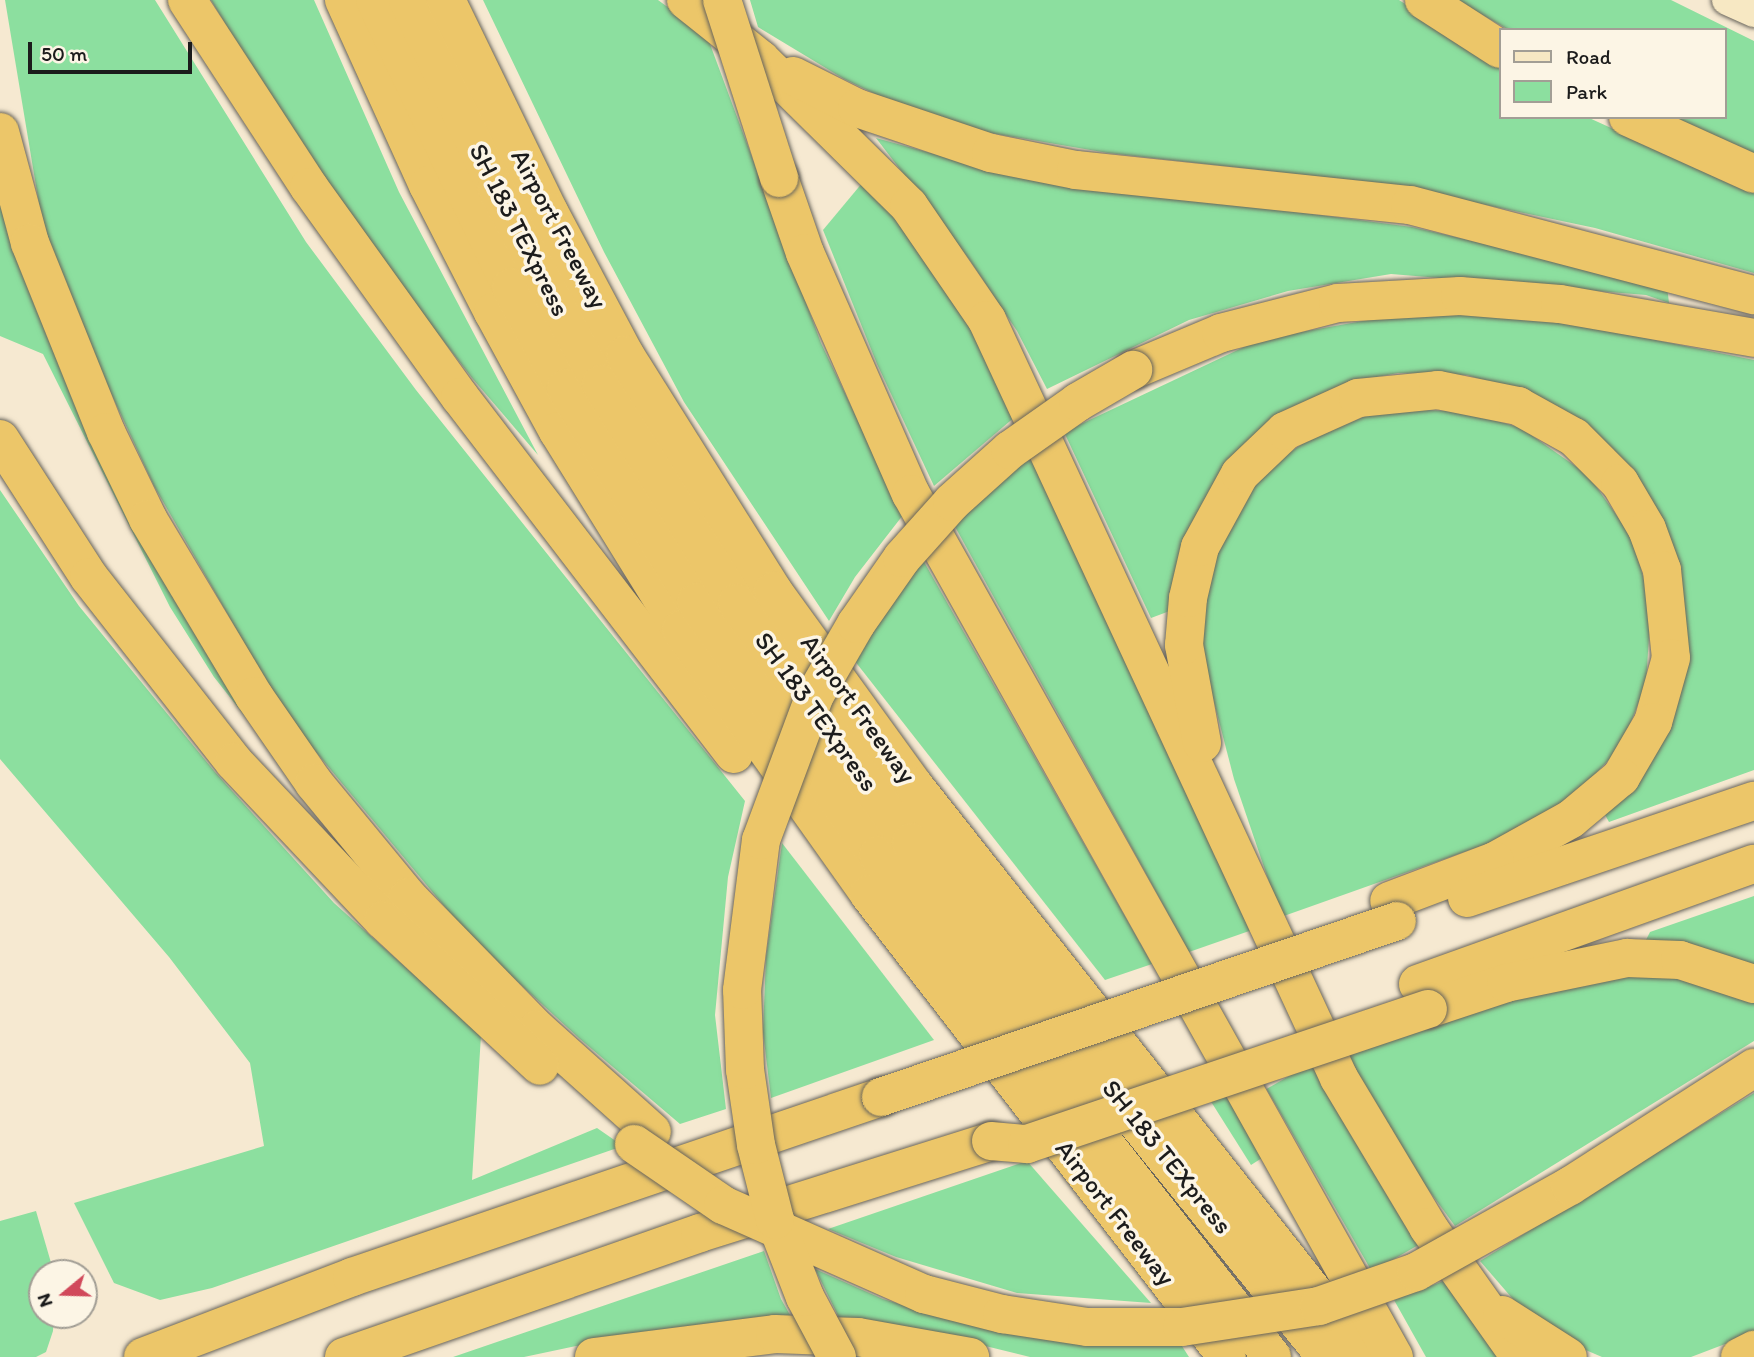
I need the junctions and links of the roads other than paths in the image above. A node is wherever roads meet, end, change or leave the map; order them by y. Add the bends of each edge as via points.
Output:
1 (187, 0) edge
2 (344, 0) edge
3 (375, 0) edge
4 (408, 0) edge
5 (446, 0) edge
6 (686, 0) edge
7 (722, 0) edge
8 (1424, 0) edge
9 (1727, 0) edge
10 (1754, 12) edge
11 (1498, 48) edge
12 (760, 60) junction
13 (1632, 119) edge
14 (0, 132) edge
15 (1754, 174) edge
16 (1754, 295) edge
17 (1754, 338) edge
18 (0, 439) edge
19 (1754, 801) edge
20 (1231, 843) junction
21 (1754, 864) edge
22 (1393, 911) junction
23 (933, 980) junction
24 (1754, 984) edge
25 (1423, 997) junction
26 (525, 1036) junction
27 (1754, 1068) edge
28 (1470, 1287) junction
29 (1754, 1350) edge
30 (143, 1357) edge
31 (344, 1357) edge
32 (594, 1357) edge
33 (836, 1357) edge
34 (970, 1357) edge
35 (1227, 1357) edge
36 (1272, 1357) edge
37 (1326, 1357) edge
38 (1365, 1357) edge
39 (1394, 1357) edge
40 (1520, 1357) edge
41 (1568, 1357) edge
42 (1740, 1357) edge

1 - 23 highway via 309,187 452,386 802,846
2 - 23 highway, Airport Freeway via 428,185 558,431 743,721
3 - 36 highway, SH 183 TEXpress via 512,288 629,496 783,726
4 - 37 highway, SH 183 TEXpress via 497,189 575,336 737,603 911,842
5 - 38 highway, Airport Freeway via 543,201 619,343 773,591 915,787
6 - 12 highway
7 - 39 highway, bridge via 779,178 831,316 911,494
8 - 11 highway
9 - 10 main road
12 - 16 highway via 857,108 990,153 1076,170 1410,205
12 - 20 highway via 909,206 987,320
13 - 15 highway
14 - 26 highway via 30,243 65,340 148,519 198,607 314,783
17 - 33 highway, bridge via 1560,304 1460,296 1338,303 1221,333 1133,370 1010,450 952,502 902,558 815,695 761,840 742,990 747,1083 775,1220 805,1297
18 - 26 highway via 89,577 234,762 383,920
19 - 22 highway
20 - 22 highway via 1192,705 1184,645 1188,598 1200,547 1240,474 1285,431 1358,398 1438,390 1518,407 1574,437 1620,482 1636,506 1662,570 1670,616 1671,658 1665,691 1639,751 1597,801 1533,844
20 - 28 highway via 1339,1078 1383,1156
21 - 25 highway
22 - 30 highway, bridge via 1228,979 352,1277
23 - 35 highway, Airport Freeway
24 - 25 highway via 1680,960 1627,958
25 - 31 highway via 700,1233
26 - 27 highway, bridge via 634,1144 723,1205 924,1294 1002,1314 1116,1328 1182,1328 1254,1319 1349,1297 1448,1257
28 - 40 highway
28 - 41 highway via 1545,1346
29 - 42 highway
32 - 34 highway via 775,1334 858,1337

